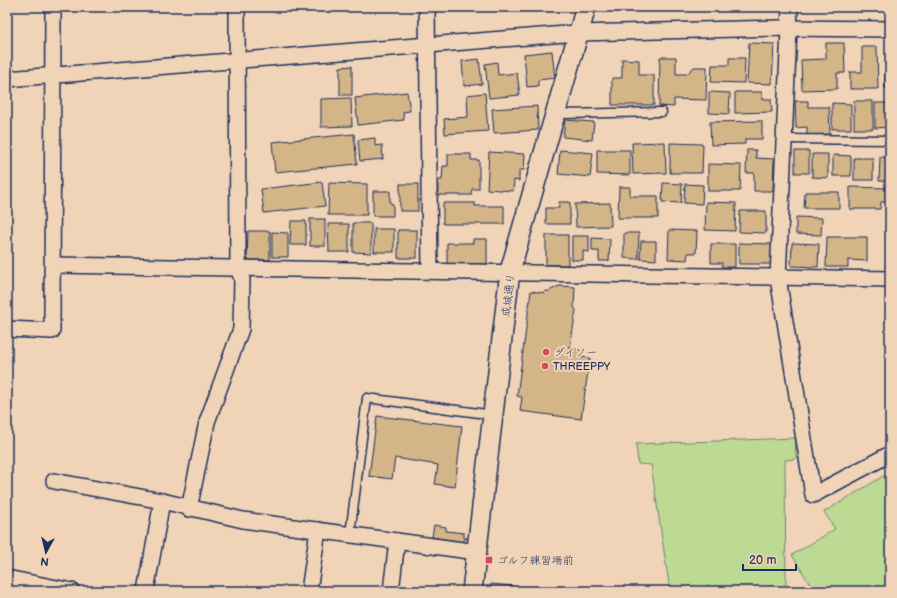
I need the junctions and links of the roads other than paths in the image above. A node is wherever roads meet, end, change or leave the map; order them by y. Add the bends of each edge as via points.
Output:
1 (53, 7) edge
2 (236, 7) edge
3 (427, 7) edge
4 (586, 7) edge
5 (790, 7) edge
6 (789, 28) junction
7 (890, 29) edge
8 (578, 33) junction
9 (427, 46) junction
10 (237, 61) junction
11 (53, 75) junction
12 (7, 79) edge
13 (555, 112) junction
14 (662, 112) dead end
15 (783, 139) junction
16 (890, 140) edge
17 (52, 265) junction
18 (238, 268) junction
19 (430, 271) junction
20 (510, 271) junction
21 (778, 278) junction
22 (890, 279) edge
23 (7, 329) edge
24 (494, 415) junction
25 (890, 454) edge
26 (54, 481) dead end
27 (162, 501) junction
28 (189, 509) junction
29 (318, 530) junction
30 (350, 535) junction
31 (398, 541) junction
32 (477, 552) junction
33 (7, 578) edge
34 (72, 591) edge
35 (146, 591) edge
36 (309, 591) edge
37 (391, 591) edge
38 (472, 591) edge

1 - 11 street
2 - 10 street
3 - 9 street
4 - 8 street, 成城通り
5 - 6 street
6 - 7 street
6 - 8 street
6 - 15 street
8 - 9 street
8 - 13 street, 成城通り
9 - 10 street
9 - 19 street
10 - 11 street
10 - 18 street
11 - 12 street
11 - 17 street
13 - 14 lane
13 - 20 street, 成城通り
15 - 16 lane
15 - 21 street
17 - 18 street
17 - 23 street via 52,331
18 - 19 street
18 - 28 street via 242,279 241,329 207,422
19 - 20 street
20 - 21 street
20 - 24 street, 成城通り
21 - 22 street
21 - 25 street via 813,495
24 - 30 lane via 367,398
24 - 32 street, 成城通り
26 - 27 street
27 - 28 street
27 - 35 street
28 - 29 street via 243,520
29 - 30 street
29 - 36 street
30 - 31 street
31 - 32 street
31 - 37 street
32 - 38 street, 成城通り
33 - 34 street

